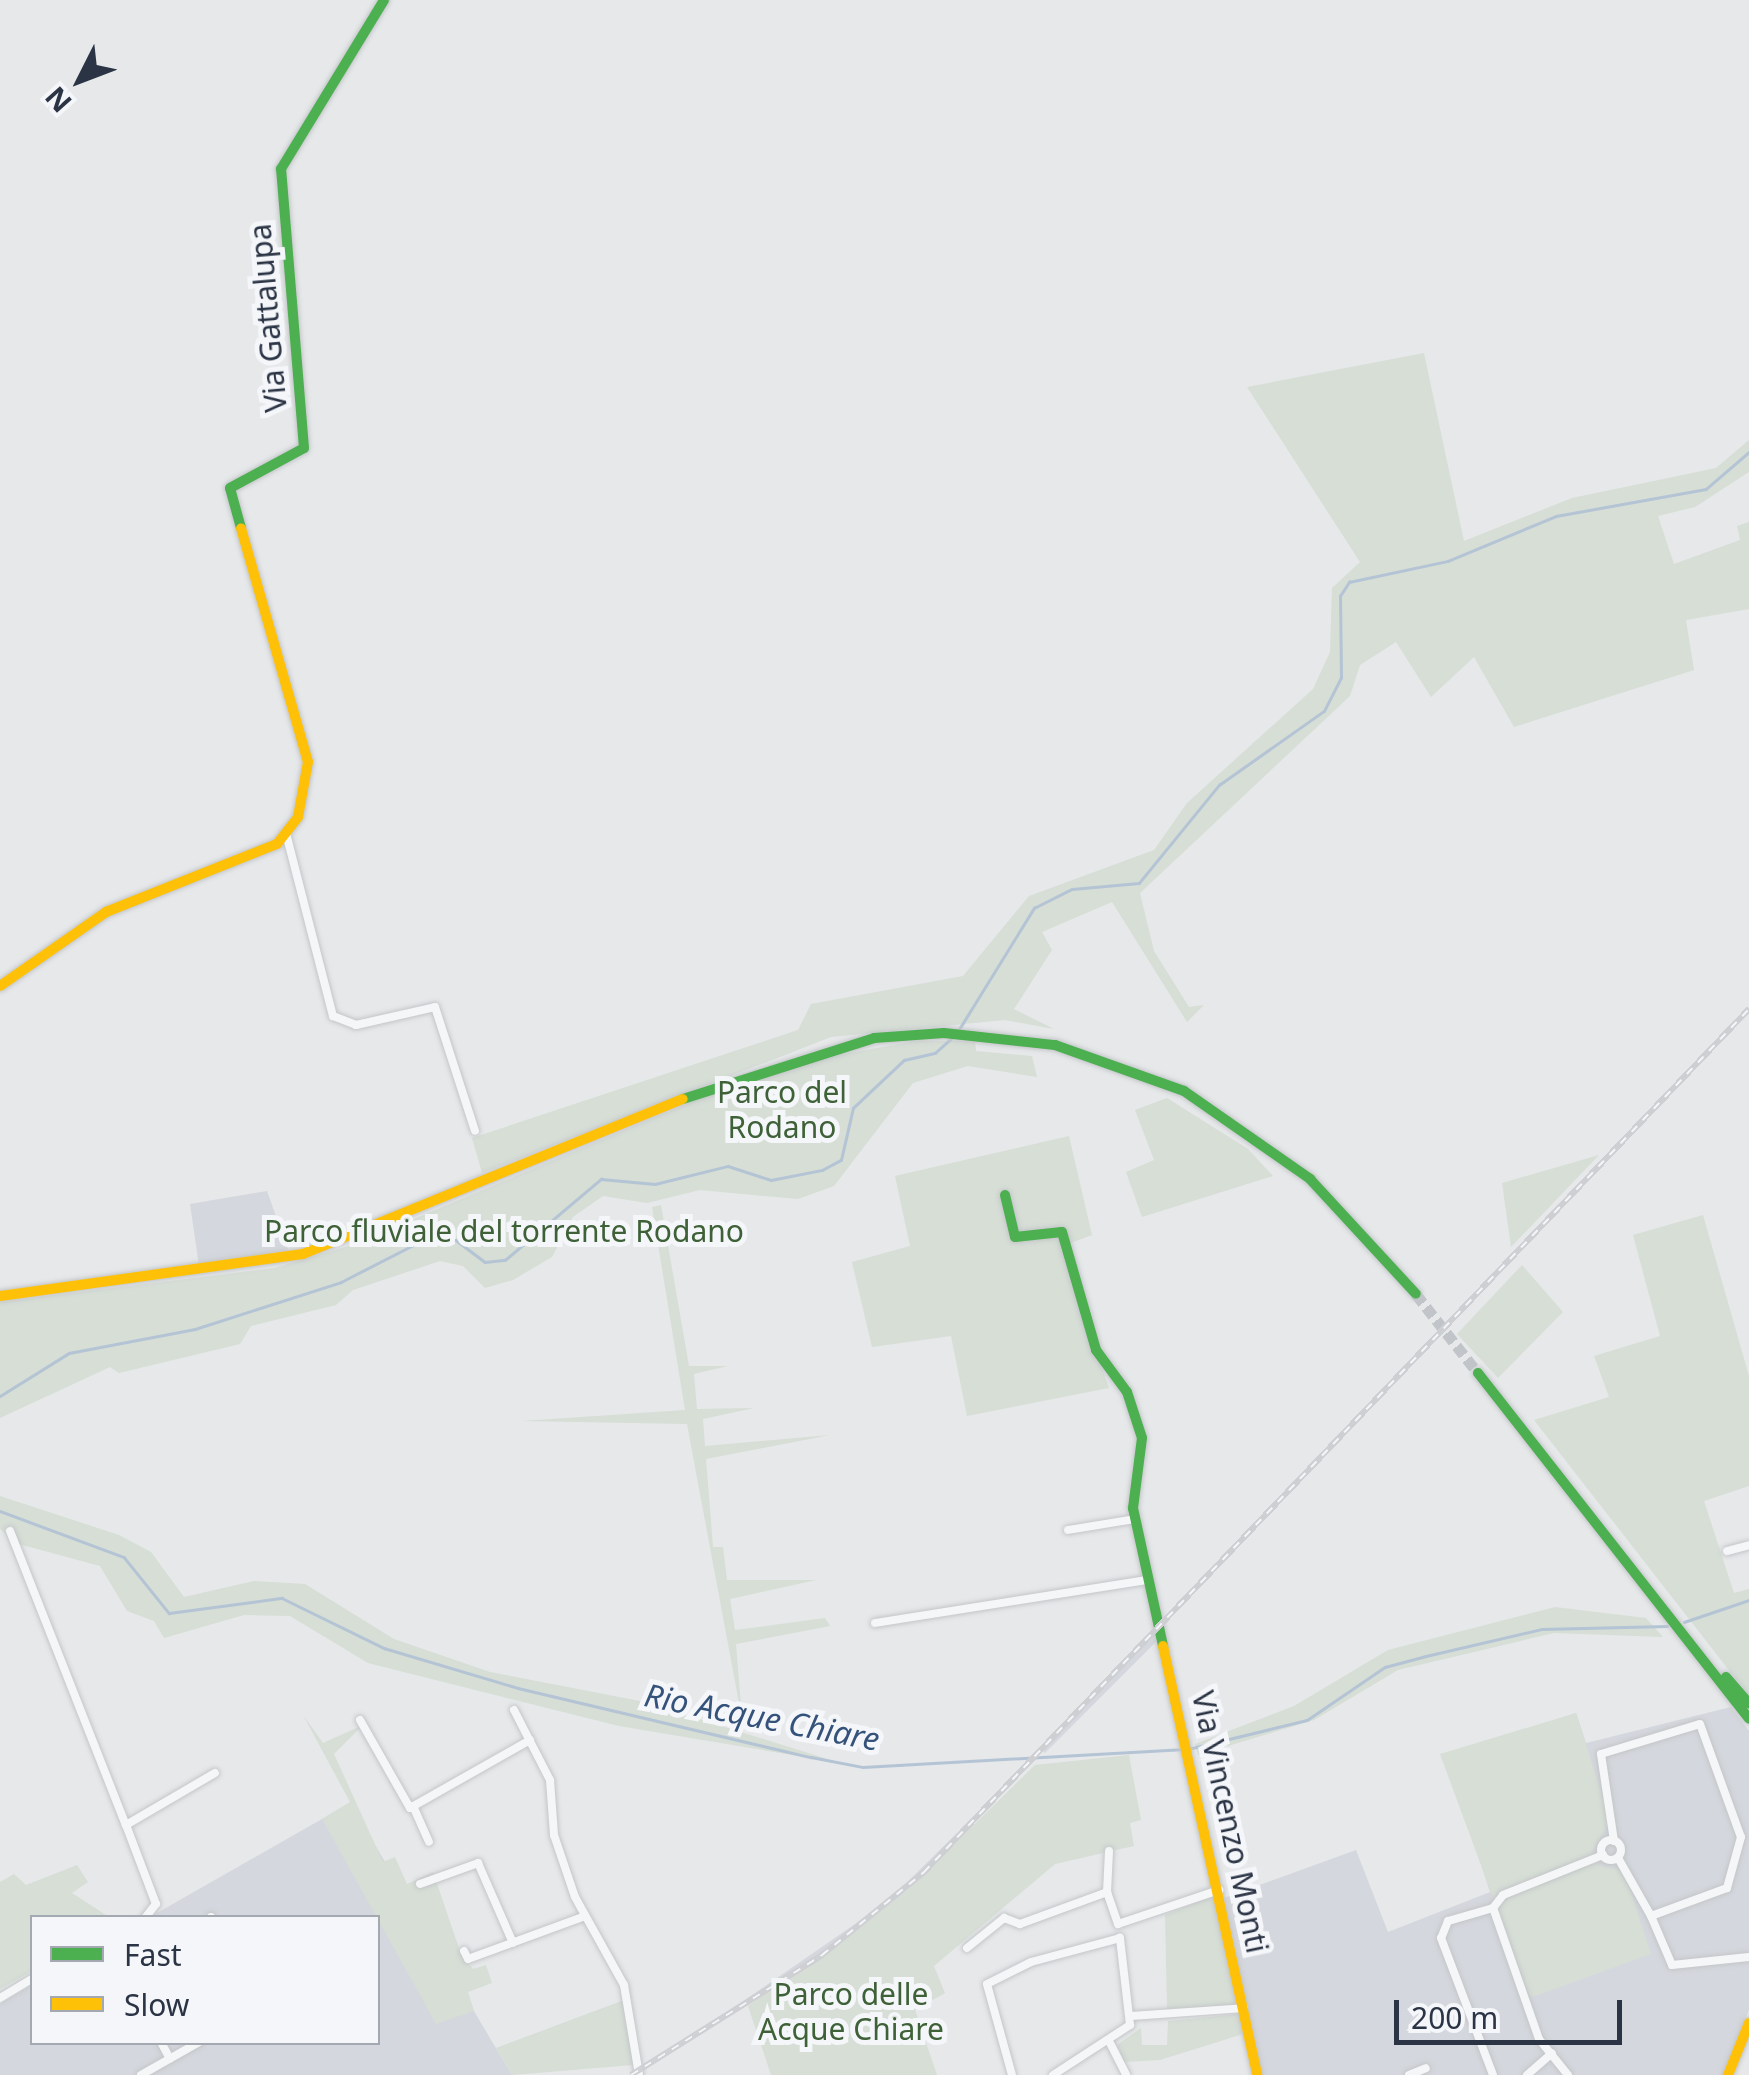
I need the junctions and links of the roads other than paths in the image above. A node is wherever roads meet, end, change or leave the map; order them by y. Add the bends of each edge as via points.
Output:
1 (384, 0) edge
2 (287, 837) junction
3 (0, 986) edge
4 (475, 1130) dead end
5 (1005, 1195) dead end
6 (1416, 1294) tunnel mouth
7 (0, 1296) edge
8 (1478, 1372) tunnel mouth
9 (1135, 1519) junction
10 (10, 1530) dead end
11 (1068, 1530) dead end
12 (1749, 1545) edge
13 (1726, 1551) dead end
14 (1148, 1580) junction
15 (875, 1623) dead end
16 (1690, 1644) junction
17 (1749, 1704) edge
18 (514, 1710) dead end
19 (1749, 1718) edge
20 (360, 1720) dead end
21 (530, 1740) junction
22 (215, 1774) dead end
23 (413, 1806) junction
24 (126, 1824) junction
25 (1614, 1841) junction
26 (429, 1842) dead end
27 (1109, 1851) dead end
28 (1603, 1855) junction
29 (1618, 1858) junction
30 (420, 1884) dead end
31 (1219, 1890) junction
32 (1107, 1892) junction
33 (1493, 1908) junction
34 (147, 1915) edge
35 (583, 1916) junction
36 (1651, 1916) junction
37 (1118, 1924) junction
38 (1120, 1938) junction
39 (513, 1943) junction
40 (967, 1948) dead end
41 (464, 1950) dead end
42 (1749, 1957) edge
43 (30, 1980) edge
44 (0, 1998) edge
45 (1244, 2008) junction
46 (1131, 2016) junction
47 (1749, 2022) edge
48 (1108, 2041) junction
49 (163, 2045) edge
50 (193, 2045) edge
51 (1552, 2053) junction
52 (170, 2058) junction
53 (1426, 2068) dead end
54 (140, 2075) edge
55 (639, 2075) edge
56 (1012, 2075) edge
57 (1053, 2075) edge
58 (1126, 2075) edge
59 (1257, 2075) edge
60 (1409, 2075) edge
61 (1493, 2075) edge
62 (1527, 2075) edge
63 (1568, 2075) edge
64 (1728, 2075) edge

1 - 2 street, Via Gattalupa via 281,168 304,448 230,488 308,762
2 - 3 street via 106,912
2 - 4 street via 333,1016 356,1024 435,1007
5 - 9 street, Via Vincenzo Monti via 1015,1237 1062,1232 1096,1350 1127,1392 1142,1438
6 - 7 street via 1310,1179 1220,1110 1108,1059 944,1032 874,1038 773,1063 304,1254
8 - 16 street
9 - 11 street
9 - 14 street, Via Vincenzo Monti
10 - 24 street
12 - 13 street
14 - 15 street
14 - 31 street, Via Vincenzo Monti
16 - 17 street
16 - 19 street
18 - 21 street
20 - 23 street
21 - 23 street
21 - 35 street via 550,1780 554,1835
22 - 24 street
23 - 26 street
24 - 34 street via 156,1904
25 - 28 street
25 - 29 street
25 - 36 street via 1601,1754 1700,1724 1741,1845 1722,1892
27 - 32 street
28 - 29 street
28 - 33 street via 1502,1895
29 - 36 street
30 - 39 street via 478,1863
31 - 37 street
31 - 45 street, Via Vincenzo Monti
32 - 37 street
32 - 40 street via 1020,1924 1004,1918
33 - 51 street
33 - 61 street via 1448,1920 1441,1938
35 - 39 street
35 - 55 street via 624,1985
36 - 42 street via 1672,1965
37 - 38 street
38 - 46 street
38 - 56 street via 1030,1962 986,1984
39 - 41 street via 468,1959
43 - 44 street
45 - 46 street
45 - 59 street, Via Vincenzo Monti
46 - 48 street
47 - 64 street
48 - 57 street
48 - 58 street
49 - 52 street
50 - 52 street
51 - 62 street
51 - 63 street
52 - 54 street
53 - 60 street

